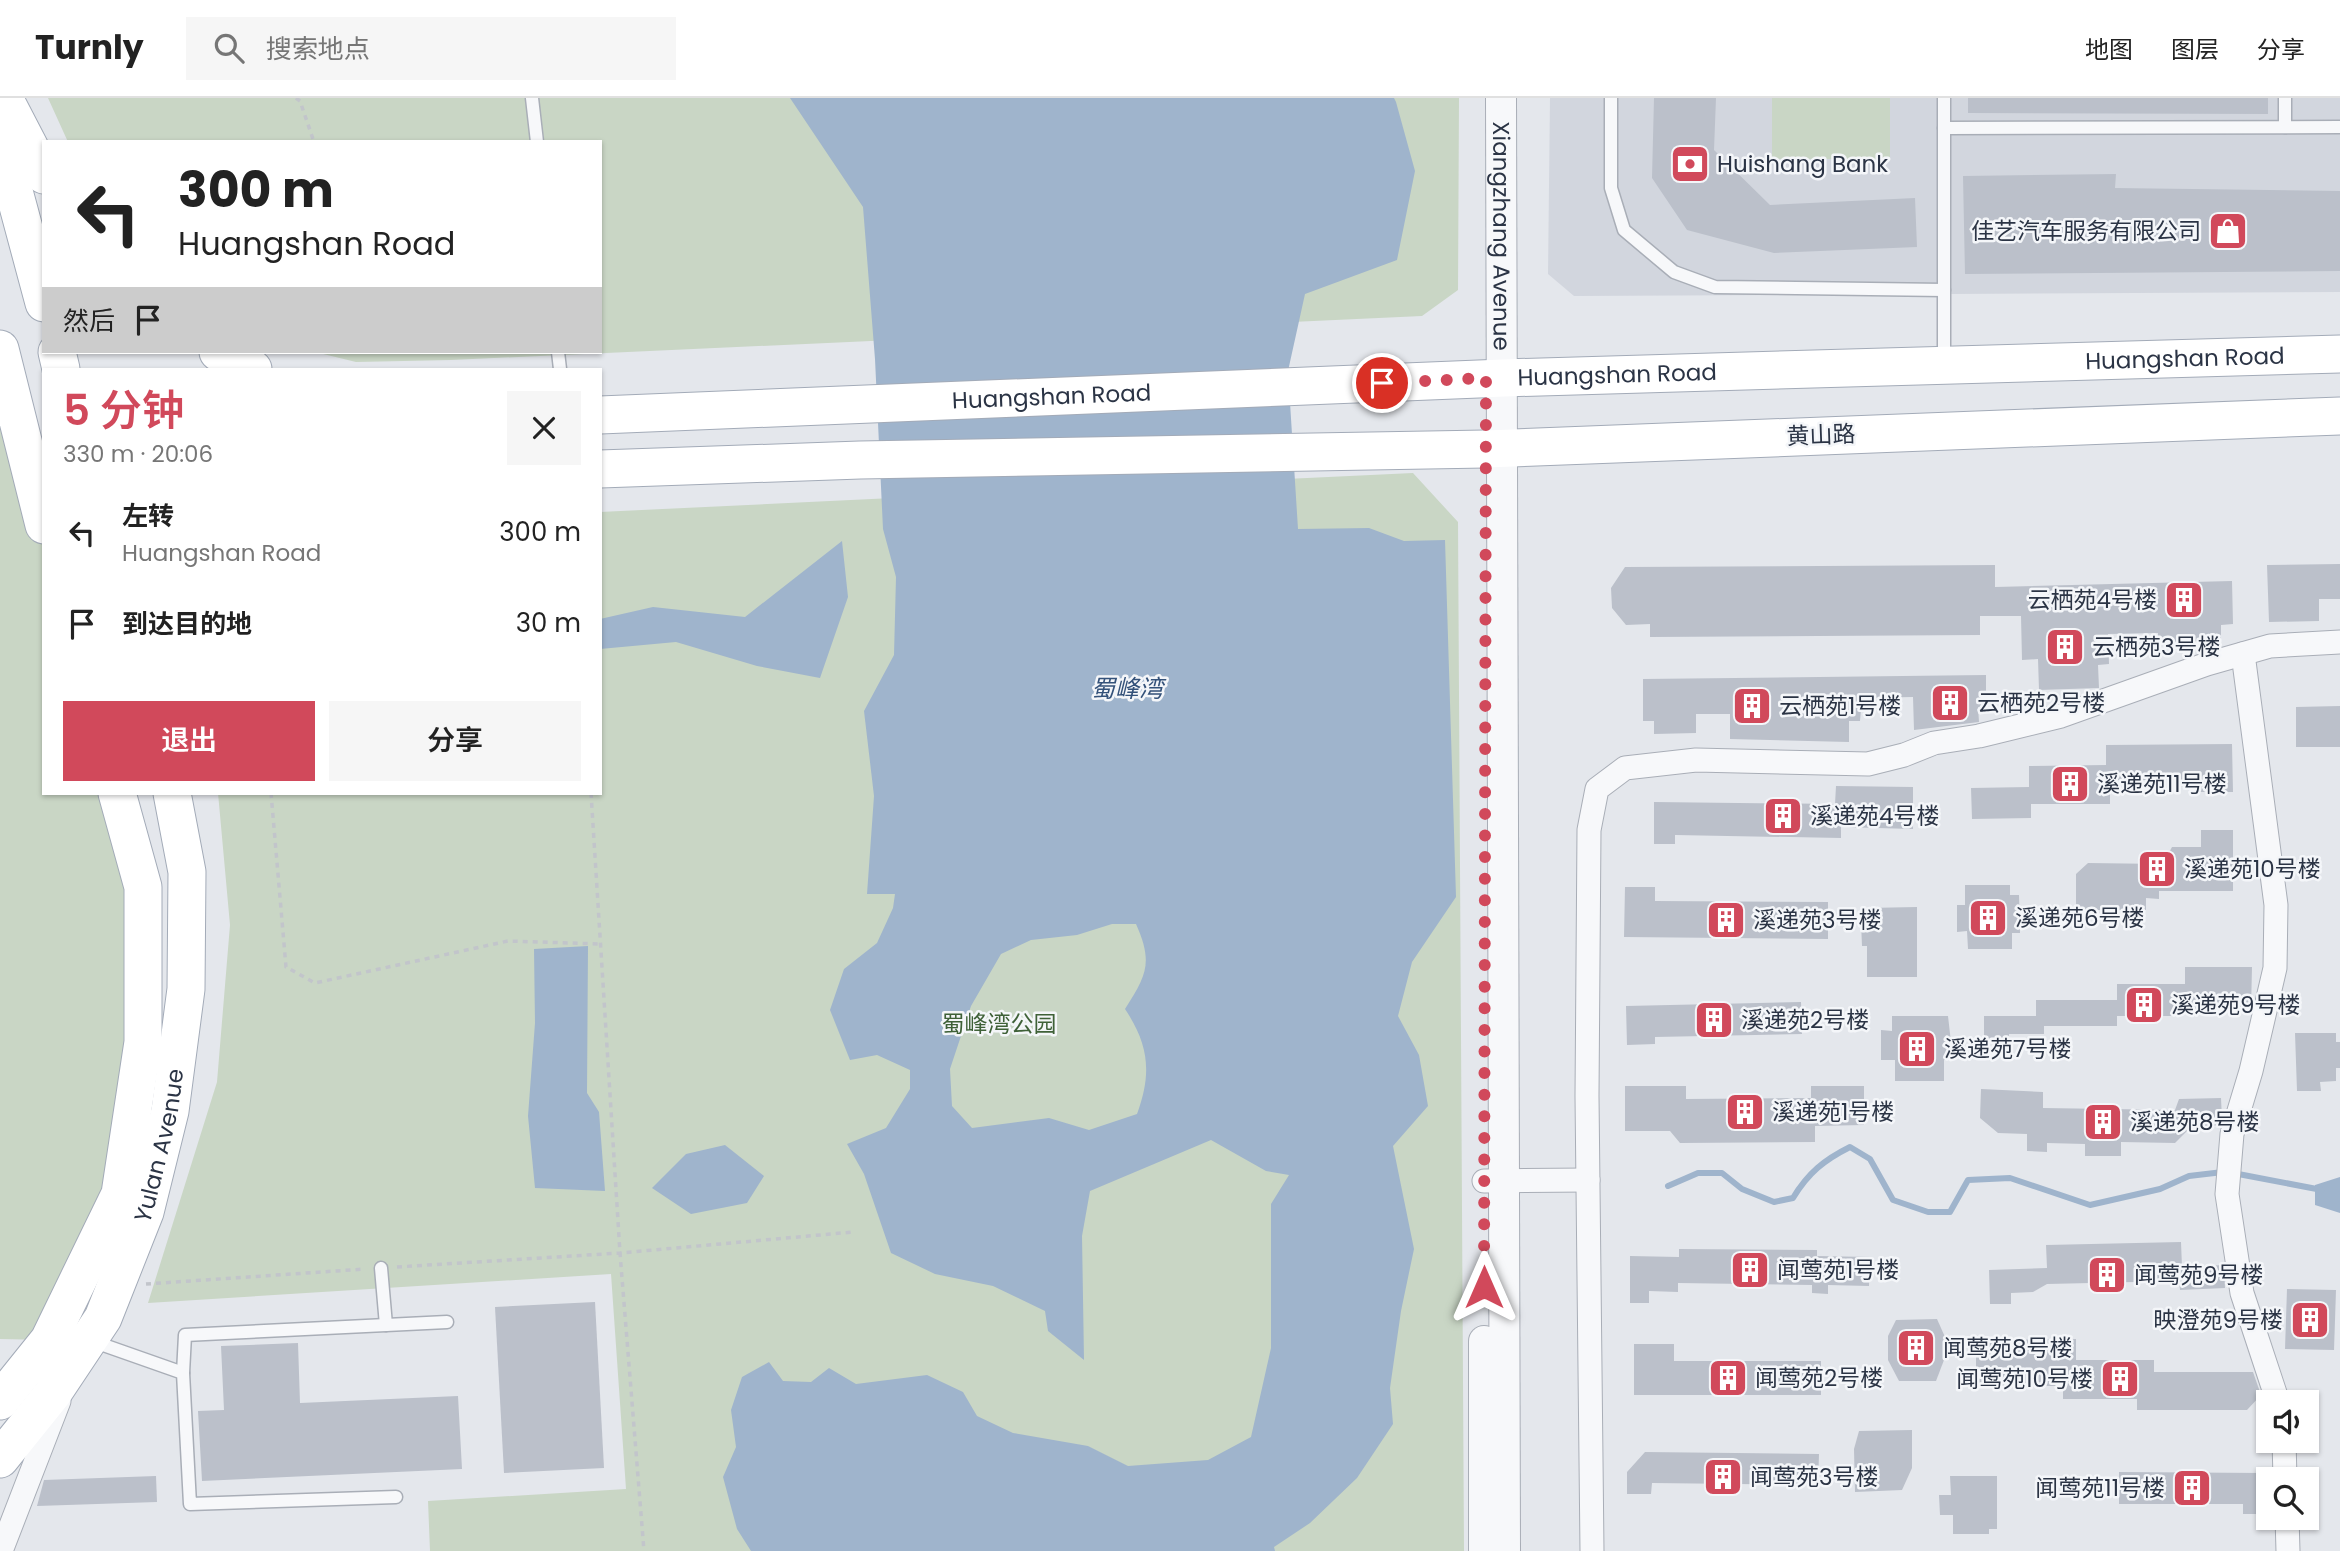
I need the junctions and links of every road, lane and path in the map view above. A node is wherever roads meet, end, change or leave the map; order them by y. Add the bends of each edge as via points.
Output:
1 (4, 98) edge
2 (296, 98) edge
3 (532, 98) edge
4 (1487, 98) edge
5 (1501, 98) edge
6 (1612, 98) edge
7 (1944, 98) edge
8 (2285, 98) edge
9 (2285, 127) junction
10 (2340, 127) edge
11 (1944, 128) junction
12 (0, 139) edge
13 (313, 140) edge
14 (537, 140) edge
15 (42, 171) edge
16 (1944, 290) junction
17 (42, 296) edge
18 (0, 349) edge
19 (222, 354) edge
20 (2340, 354) edge
21 (1944, 365) junction
22 (251, 368) edge
23 (1494, 378) junction
24 (602, 415) edge
25 (2340, 416) edge
26 (24, 435) edge
27 (1493, 448) junction
28 (602, 469) edge
29 (39, 489) edge
30 (42, 511) edge
31 (2340, 642) edge
32 (2243, 654) junction
33 (118, 795) edge
34 (173, 795) edge
35 (271, 795) edge
36 (591, 795) edge
37 (601, 944) junction
38 (1588, 1180) junction
39 (1494, 1181) junction
40 (853, 1232) dead end
41 (620, 1253) junction
42 (381, 1268) dead end
43 (447, 1322) dead end
44 (386, 1325) junction
45 (83, 1348) junction
46 (183, 1373) junction
47 (2274, 1390) edge
48 (0, 1401) edge
49 (0, 1459) edge
50 (396, 1497) dead end
51 (2287, 1530) edge
52 (1, 1551) edge
53 (644, 1551) edge
54 (1484, 1551) edge
55 (1505, 1551) edge
56 (1592, 1551) edge
57 (2288, 1551) edge

1 - 15 main road
2 - 13 path
3 - 14 lane
4 - 23 street, Xiangzhang Avenue
5 - 23 street, Xiangzhang Avenue
6 - 16 lane via 1612,188 1624,230 1674,272 1715,287
7 - 11 lane
8 - 9 lane
9 - 10 lane
9 - 11 lane
11 - 16 lane
12 - 17 main road
16 - 21 lane
18 - 26 main road
19 - 22 main road
20 - 21 main road, Huangshan Road
21 - 23 main road, Huangshan Road
23 - 24 main road, Huangshan Road
23 - 27 street, Xiangzhang Avenue
25 - 27 main road, 黄山路
26 - 29 main road
27 - 28 main road, 黄山路
27 - 39 street, Xiangzhang Avenue
29 - 30 main road
31 - 32 street via 2270,646
32 - 38 street via 2061,716 1934,743 1868,764 1696,760 1625,768 1597,789 1589,830
32 - 47 street via 2276,905 2275,968 2252,1071 2232,1134 2227,1194 2242,1293
33 - 48 main road, Yulan Avenue via 143,887 143,1042 120,1194 49,1340
34 - 45 main road, Yulan Avenue via 187,872 186,989 170,1111 145,1212 103,1318
35 - 37 path via 286,967 315,983 508,941
36 - 37 path
37 - 41 path
38 - 39 street
38 - 56 street
39 - 54 street, Xiangzhang Avenue
39 - 55 street, Xiangzhang Avenue
40 - 41 path
41 - 53 path
42 - 44 lane
43 - 44 lane
44 - 46 lane via 185,1335
45 - 46 lane
45 - 49 main road, Yulan Avenue
45 - 52 street
46 - 50 lane via 190,1504
51 - 57 street

